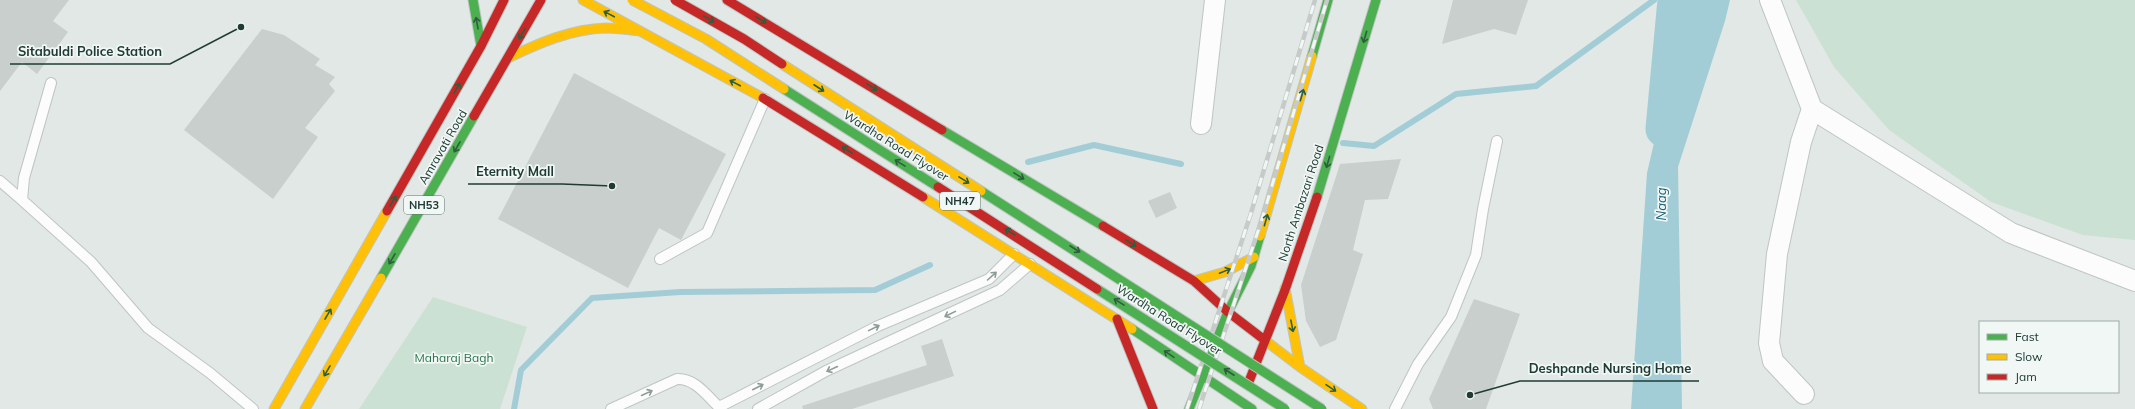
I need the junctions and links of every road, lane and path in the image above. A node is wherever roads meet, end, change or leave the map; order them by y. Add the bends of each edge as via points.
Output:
1 (474, 0) edge
2 (504, 0) edge
3 (541, 0) edge
4 (582, 0) edge
5 (632, 0) edge
6 (675, 0) edge
7 (727, 0) edge
8 (1215, 0) edge
9 (1328, 0) edge
10 (1376, 0) edge
11 (1770, 0) edge
12 (640, 31) junction
13 (481, 46) junction
14 (508, 58) junction
15 (51, 84) dead end
16 (765, 99) junction
17 (1812, 109) junction
18 (1201, 124) dead end
19 (1497, 141) dead end
20 (0, 181) edge
21 (22, 200) junction
22 (1014, 254) junction
23 (1254, 257) junction
24 (660, 259) dead end
25 (1030, 264) junction
26 (1194, 281) junction
27 (2135, 281) edge
28 (1285, 288) junction
29 (1228, 312) junction
30 (1117, 319) junction
31 (1267, 342) junction
32 (1300, 367) junction
33 (1202, 376) junction
34 (1804, 394) dead end
35 (1239, 405) edge
36 (721, 408) edge
37 (253, 409) edge
38 (274, 409) edge
39 (305, 409) edge
40 (611, 409) edge
41 (758, 409) edge
42 (1153, 409) edge
43 (1189, 409) edge
44 (1252, 409) edge
45 (1285, 409) edge
46 (1322, 409) edge
47 (1362, 409) edge
48 (1395, 409) edge

13 -> 1 main road
2 - 13 main road, Amravati Road / NH53
3 -> 14 main road, Amravati Road / NH53
12 -> 4 main road
45 -> 5 main road, Wardha Road Flyover / NH47, bridge via 706,39
6 -> 46 main road, Wardha Road Flyover / NH47, bridge via 744,39
7 -> 26 main road
8 - 18 street
23 -> 9 main road
10 -> 28 main road, North Ambazari Road via 1321,187
11 - 17 street
12 - 14 main road via 605,28 582,32 532,46
16 -> 12 main road
38 -> 13 main road, Amravati Road / NH53
14 -> 39 main road, Amravati Road / NH53
15 - 21 lane via 24,178
22 -> 16 main road
16 - 24 lane via 708,234
17 - 27 street via 2011,233
17 - 34 street via 1801,142 1777,254 1769,343 1774,361
19 - 48 lane via 1476,255 1451,317 1418,364
20 - 21 lane
21 - 37 lane via 91,262 148,328 210,373
22 - 25 main road
36 -> 22 lane via 878,326 989,279
26 -> 23 main road via 1225,272
23 - 29 main road
25 - 30 main road
25 -> 41 lane via 1000,290 826,371
26 - 29 main road
28 - 31 main road, North Ambazari Road
28 -> 32 main road
29 - 31 main road
29 - 33 main road
33 -> 30 main road
30 - 42 main road
31 - 32 main road
31 - 35 main road, North Ambazari Road
32 -> 47 main road
33 - 35 main road
33 - 43 main road
35 - 44 main road
40 -> 36 lane via 677,379 686,378

